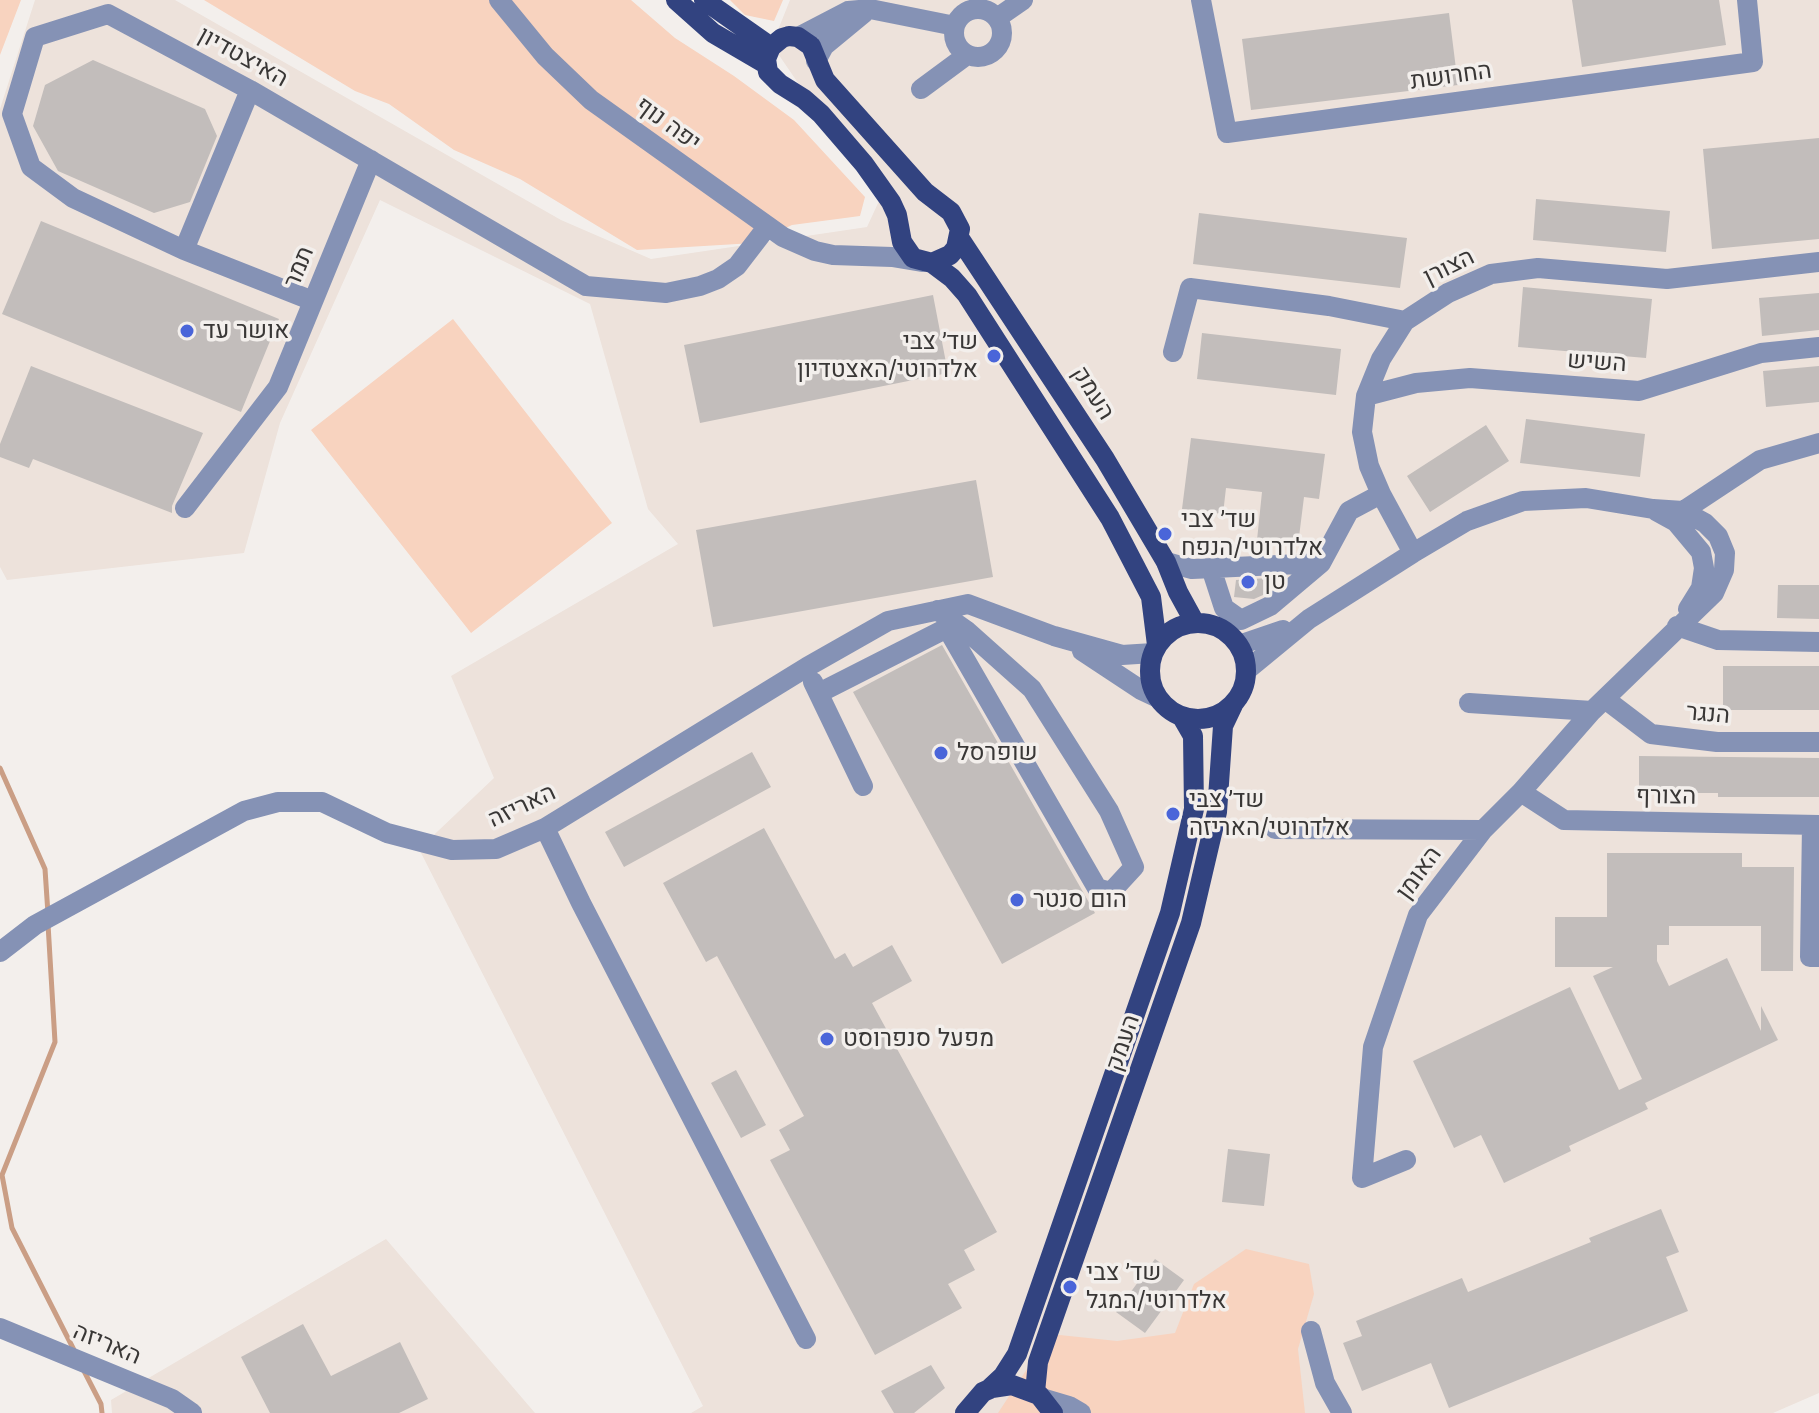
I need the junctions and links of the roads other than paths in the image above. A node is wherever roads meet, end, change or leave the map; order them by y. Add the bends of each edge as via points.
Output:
1 (499, 0) edge
2 (676, 0) edge
3 (704, 0) edge
4 (1023, 0) edge
5 (1201, 0) edge
6 (1747, 0) edge
7 (870, 9) junction
8 (997, 18) junction
9 (955, 26) junction
10 (798, 37) junction
11 (967, 55) junction
12 (769, 56) junction
13 (816, 61) junction
14 (921, 89) dead end
15 (250, 90) junction
16 (371, 160) junction
17 (767, 227) junction
18 (899, 228) junction
19 (960, 239) junction
20 (184, 250) junction
21 (833, 255) junction
22 (927, 262) junction
23 (1819, 262) edge
24 (313, 301) junction
25 (1405, 321) junction
26 (1819, 347) edge
27 (1173, 352) dead end
28 (1366, 396) junction
29 (1819, 443) edge
30 (1381, 494) junction
31 (185, 508) dead end
32 (1653, 509) junction
33 (1683, 511) junction
34 (1413, 553) junction
35 (1166, 562) junction
36 (1321, 563) junction
37 (1211, 568) junction
38 (942, 619) junction
39 (1309, 619) junction
40 (1195, 623) junction
41 (1677, 626) junction
42 (1054, 636) junction
43 (1819, 642) edge
44 (1239, 645) junction
45 (1155, 649) junction
46 (807, 667) junction
47 (1247, 670) junction
48 (819, 693) junction
49 (1158, 698) junction
50 (1469, 703) dead end
51 (1233, 705) junction
52 (1598, 705) junction
53 (1182, 717) junction
54 (1819, 742) edge
55 (863, 786) dead end
56 (1521, 792) junction
57 (1815, 825) edge
58 (545, 828) junction
59 (1275, 829) dead end
60 (1483, 830) junction
61 (0, 952) edge
62 (1819, 957) edge
63 (1406, 1160) dead end
64 (0, 1328) edge
65 (1311, 1331) dead end
66 (806, 1339) dead end
67 (988, 1390) junction
68 (1043, 1401) edge
69 (192, 1413) edge
70 (965, 1413) edge
71 (1081, 1413) edge
72 (1342, 1413) edge

1 - 17 street, יפה נוף via 585,95
2 - 12 main road via 713,33
3 - 12 main road
4 - 8 street
5 - 6 street, החרושת via 1227,133 1753,62
7 - 9 street
7 - 10 street via 848,11
7 - 13 street via 824,46
8 - 9 street via 978,9 964,14
8 - 11 street via 1003,33 997,49 983,57
9 - 11 street via 958,46
10 - 12 main road via 782,38
10 - 13 main road, העמק via 811,46
11 - 14 street
12 - 18 main road via 773,79 821,114 864,164 891,202
13 - 19 main road, העמק via 825,80 925,192 951,212
15 - 16 street, האיצטדיון
15 - 20 street
15 - 20 street, האיצטדיון via 108,14 35,37 12,114 31,167 73,198
16 - 17 street, האיצטדיון via 586,286 666,293 700,286 737,266
16 - 24 street, תמר
17 - 21 street, יפה נוף via 799,245
18 - 21 street, יפה נוף via 873,249
18 - 22 main road via 906,251
19 - 22 main road via 950,255
19 - 35 main road, העמק
20 - 24 street, האיצטדיון
21 - 22 street, יפה נוף
22 - 45 main road via 967,295 1110,518 1151,597
23 - 25 street, הצורן via 1667,279 1538,268 1491,274
24 - 31 street, תמר via 278,387
25 - 27 street via 1190,288
25 - 28 street, הצורן
26 - 28 street, השיש via 1761,353 1639,391 1470,378 1416,383
28 - 30 street, הצורן via 1362,432
29 - 33 street via 1760,460
30 - 34 street, הצורן
30 - 36 street via 1349,511
32 - 33 street
32 - 34 street via 1586,498 1523,501 1467,521
32 - 41 street via 1676,522 1701,552 1701,588
33 - 41 street via 1718,536 1725,553 1714,593
34 - 39 street
35 - 37 street
35 - 40 main road, העמק
36 - 37 street
36 - 37 street via 1270,606 1241,620 1224,608
38 - 38 street via 967,631 1032,689 1109,811 1134,867 1111,892 1097,888
38 - 42 street, האריזה via 968,604
38 - 46 street, האריזה via 888,621
38 - 48 street
39 - 44 street
39 - 47 street
40 - 44 main road via 1220,628
40 - 45 main road via 1174,630
41 - 43 street via 1718,640
41 - 52 street, האומן
42 - 45 street, האריזה via 1122,655
42 - 49 street, האריזה
44 - 47 main road
45 - 49 main road via 1150,676
46 - 48 street
46 - 58 street, האריזה
47 - 51 main road
48 - 55 street
49 - 53 main road
50 - 52 street
51 - 53 main road via 1205,720
51 - 68 main road, העמק via 1223,726 1217,812 1191,923 1035,1372
52 - 54 street, הנגר via 1651,734 1717,742
52 - 56 street, האומן
53 - 67 main road, העמק via 1193,736 1194,809 1170,913 1017,1354
56 - 57 street, הצורף via 1564,820
56 - 60 street, האומן
57 - 62 street via 1810,957
58 - 61 street, האריזה via 496,849 452,850 387,833 322,802 278,802 244,811 35,925
58 - 66 street
59 - 60 street
60 - 63 street, האומן via 1418,915 1373,1047 1362,1178
64 - 69 street, האריזה via 172,1399
65 - 72 street via 1325,1383
67 - 68 main road via 1012,1385
67 - 70 main road, העמק
68 - 71 street

